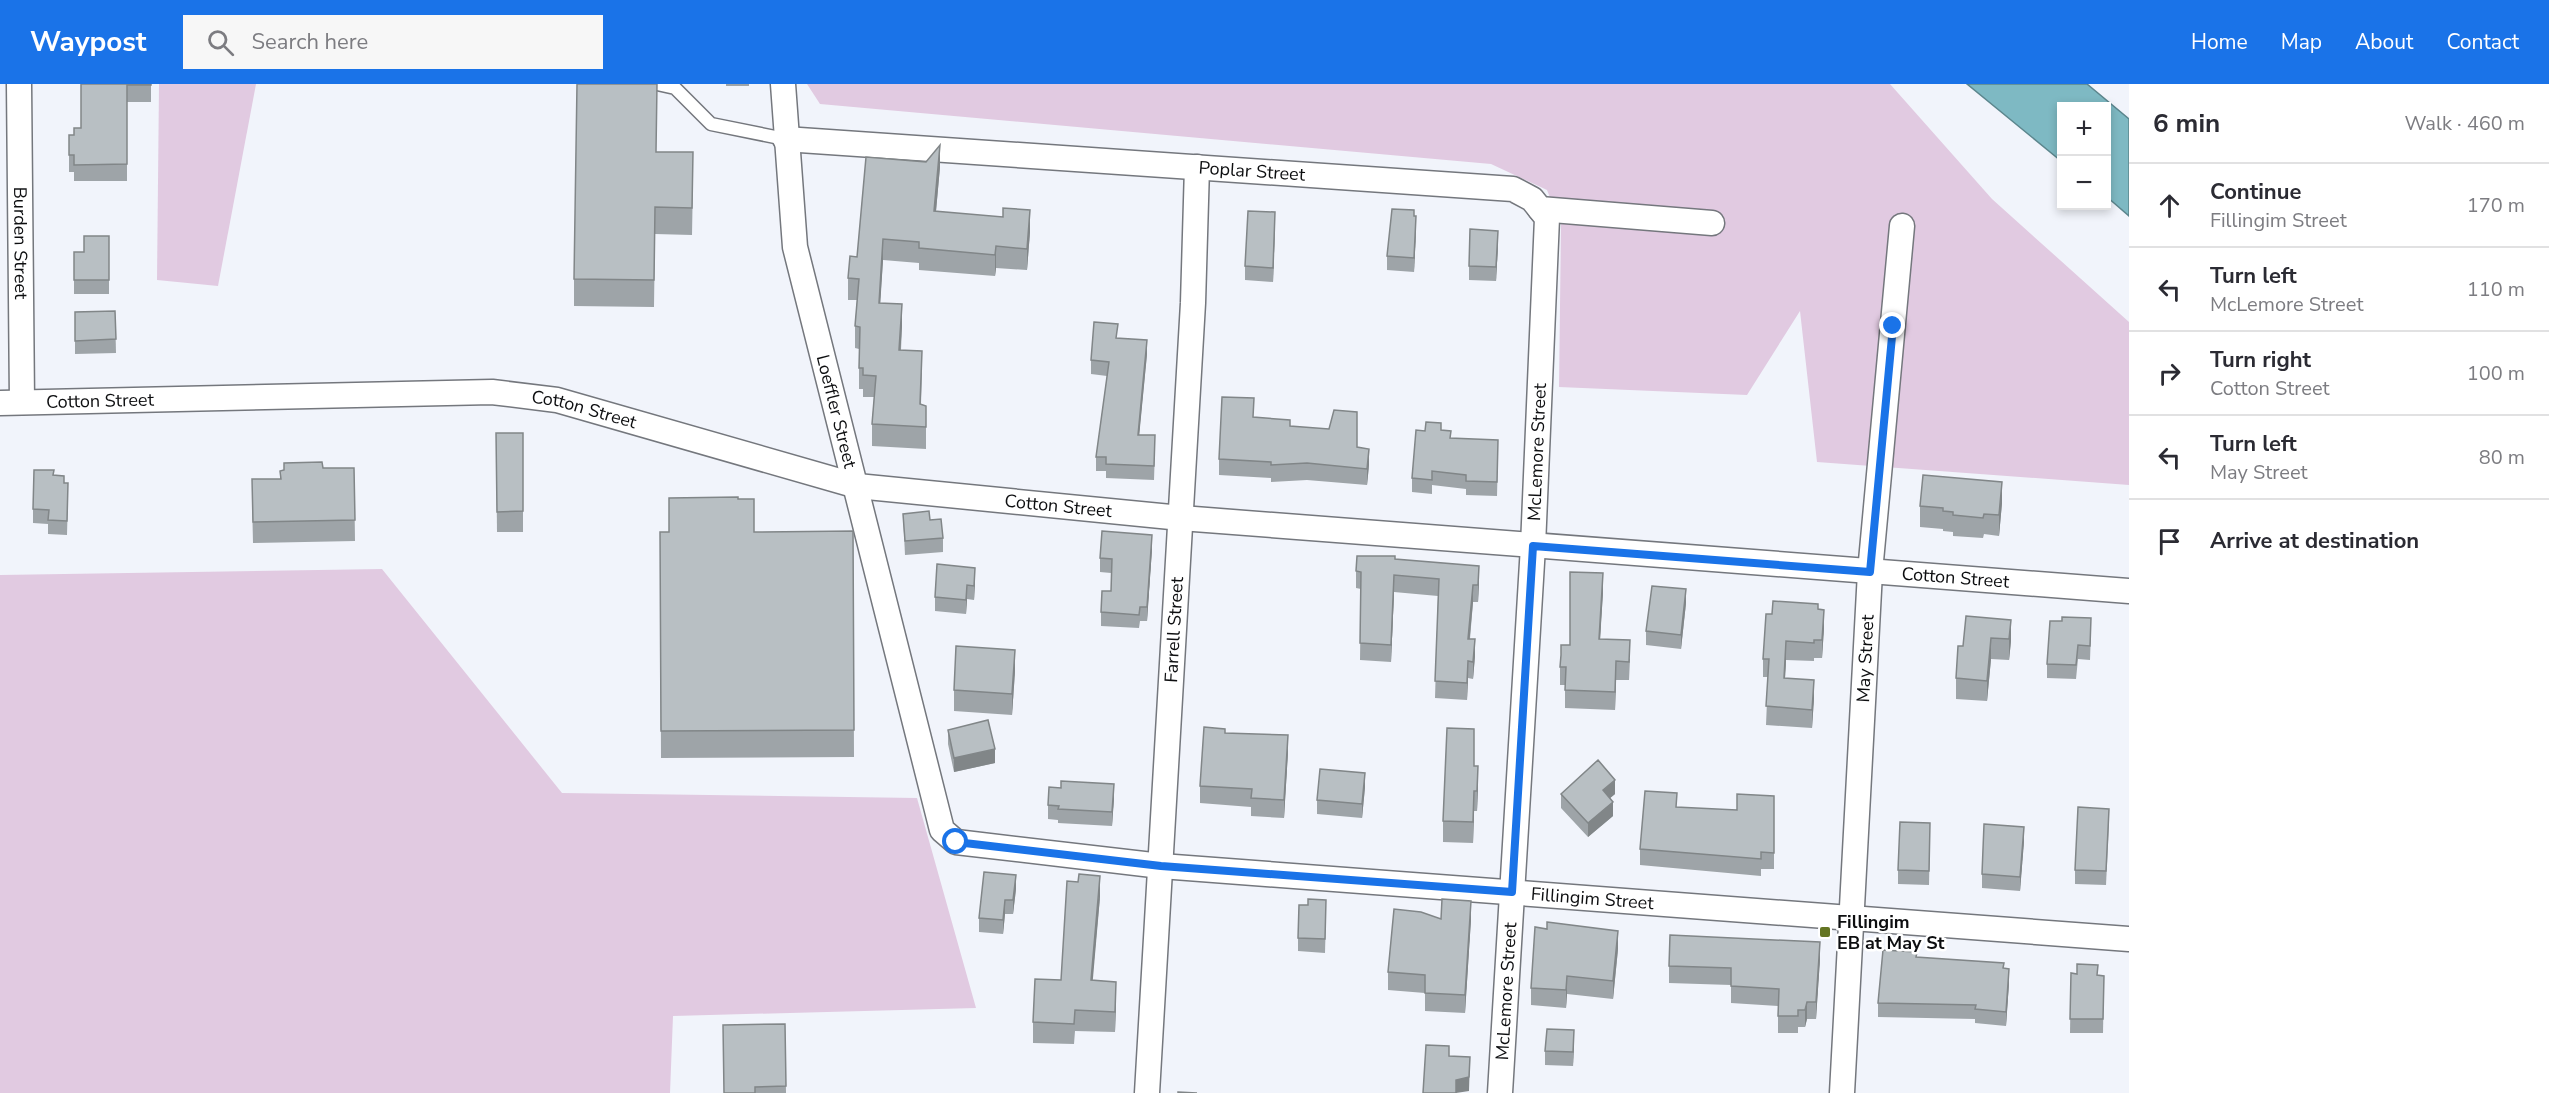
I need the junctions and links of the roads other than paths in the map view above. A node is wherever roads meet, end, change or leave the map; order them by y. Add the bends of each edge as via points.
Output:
1 (19, 84) edge
2 (657, 84) edge
3 (783, 84) edge
4 (785, 139) junction
5 (1197, 167) junction
6 (1540, 208) junction
7 (1712, 223) dead end
8 (1902, 226) dead end
9 (11, 403) edge
10 (857, 486) junction
11 (1181, 518) junction
12 (1533, 546) junction
13 (1870, 572) junction
14 (2129, 591) edge
15 (918, 735) joint
16 (1161, 866) junction
17 (1512, 892) junction
18 (1851, 918) junction
19 (2129, 939) edge
20 (1147, 1093) edge
21 (1500, 1093) edge
22 (1842, 1093) edge

1 - 9 street, Burden Street
2 - 4 lane via 675,88 711,124
3 - 4 street, Loeffler Street
4 - 5 street, Poplar Street
4 - 10 street, Loeffler Street via 795,247
5 - 6 street, Poplar Street via 1513,189 1533,199
5 - 11 street, Farrell Street
6 - 7 street
6 - 12 street, McLemore Street via 1547,218
8 - 13 street, May Street
9 - 10 street, Cotton Street via 492,392 557,400
10 - 11 street, Cotton Street
10 - 15 street, Loeffler Street
11 - 12 street, Cotton Street
11 - 16 street, Farrell Street
12 - 13 street, Cotton Street
12 - 17 street, McLemore Street
13 - 14 street, Cotton Street
13 - 18 street, May Street
15 - 16 street, Fillingim Street via 942,830 956,842
16 - 17 street, Fillingim Street
16 - 20 street, Farrell Street
17 - 18 street, Fillingim Street
17 - 21 street, McLemore Street
18 - 19 street, Fillingim Street
18 - 22 street, May Street

